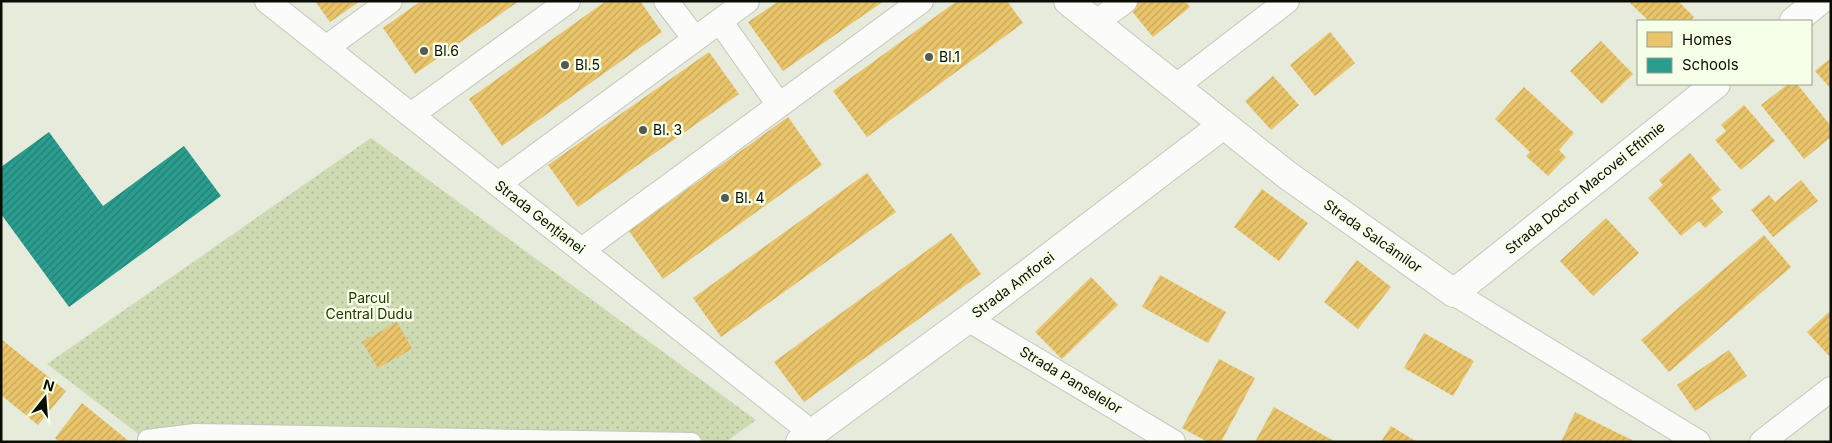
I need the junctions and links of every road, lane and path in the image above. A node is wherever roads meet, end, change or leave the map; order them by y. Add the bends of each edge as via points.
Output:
1 (267, 1) edge
2 (390, 1) edge
3 (568, 1) edge
4 (666, 1) edge
5 (747, 1) edge
6 (921, 1) edge
7 (1068, 1) edge
8 (1125, 1) edge
9 (1287, 1) edge
10 (1819, 1) edge
11 (1795, 20) edge
12 (720, 21) junction
13 (1095, 23) junction
14 (695, 40) junction
15 (326, 48) junction
16 (1715, 85) edge
17 (1176, 87) junction
18 (779, 105) junction
19 (410, 115) junction
20 (1223, 125) junction
21 (498, 184) junction
22 (582, 250) junction
23 (1454, 293) junction
24 (968, 319) junction
25 (1831, 390) edge
26 (806, 437) edge
27 (147, 439) dead end
28 (692, 442) edge
29 (1174, 442) edge
30 (1698, 442) edge
31 (1762, 442) edge

1 - 15 street, Strada Gențianei
2 - 15 street
3 - 19 street
4 - 14 street
5 - 12 street
6 - 18 street
7 - 13 street, Strada Salcâmilor
8 - 13 street
9 - 17 street
10 - 11 street
12 - 14 street
12 - 18 street
13 - 17 street, Strada Salcâmilor
14 - 21 street
15 - 19 street, Strada Gențianei
16 - 23 street, Strada Doctor Macovei Eftimie
17 - 20 street, Strada Salcâmilor
18 - 22 street
19 - 21 street, Strada Gențianei
20 - 23 street, Strada Salcâmilor
20 - 24 street, Strada Amforei
21 - 22 street, Strada Gențianei
22 - 26 street, Strada Gențianei
23 - 30 street, Strada Salcâmilor
24 - 26 street, Strada Amforei
24 - 29 street, Strada Panselelor
25 - 31 street
27 - 28 street via 194,433

